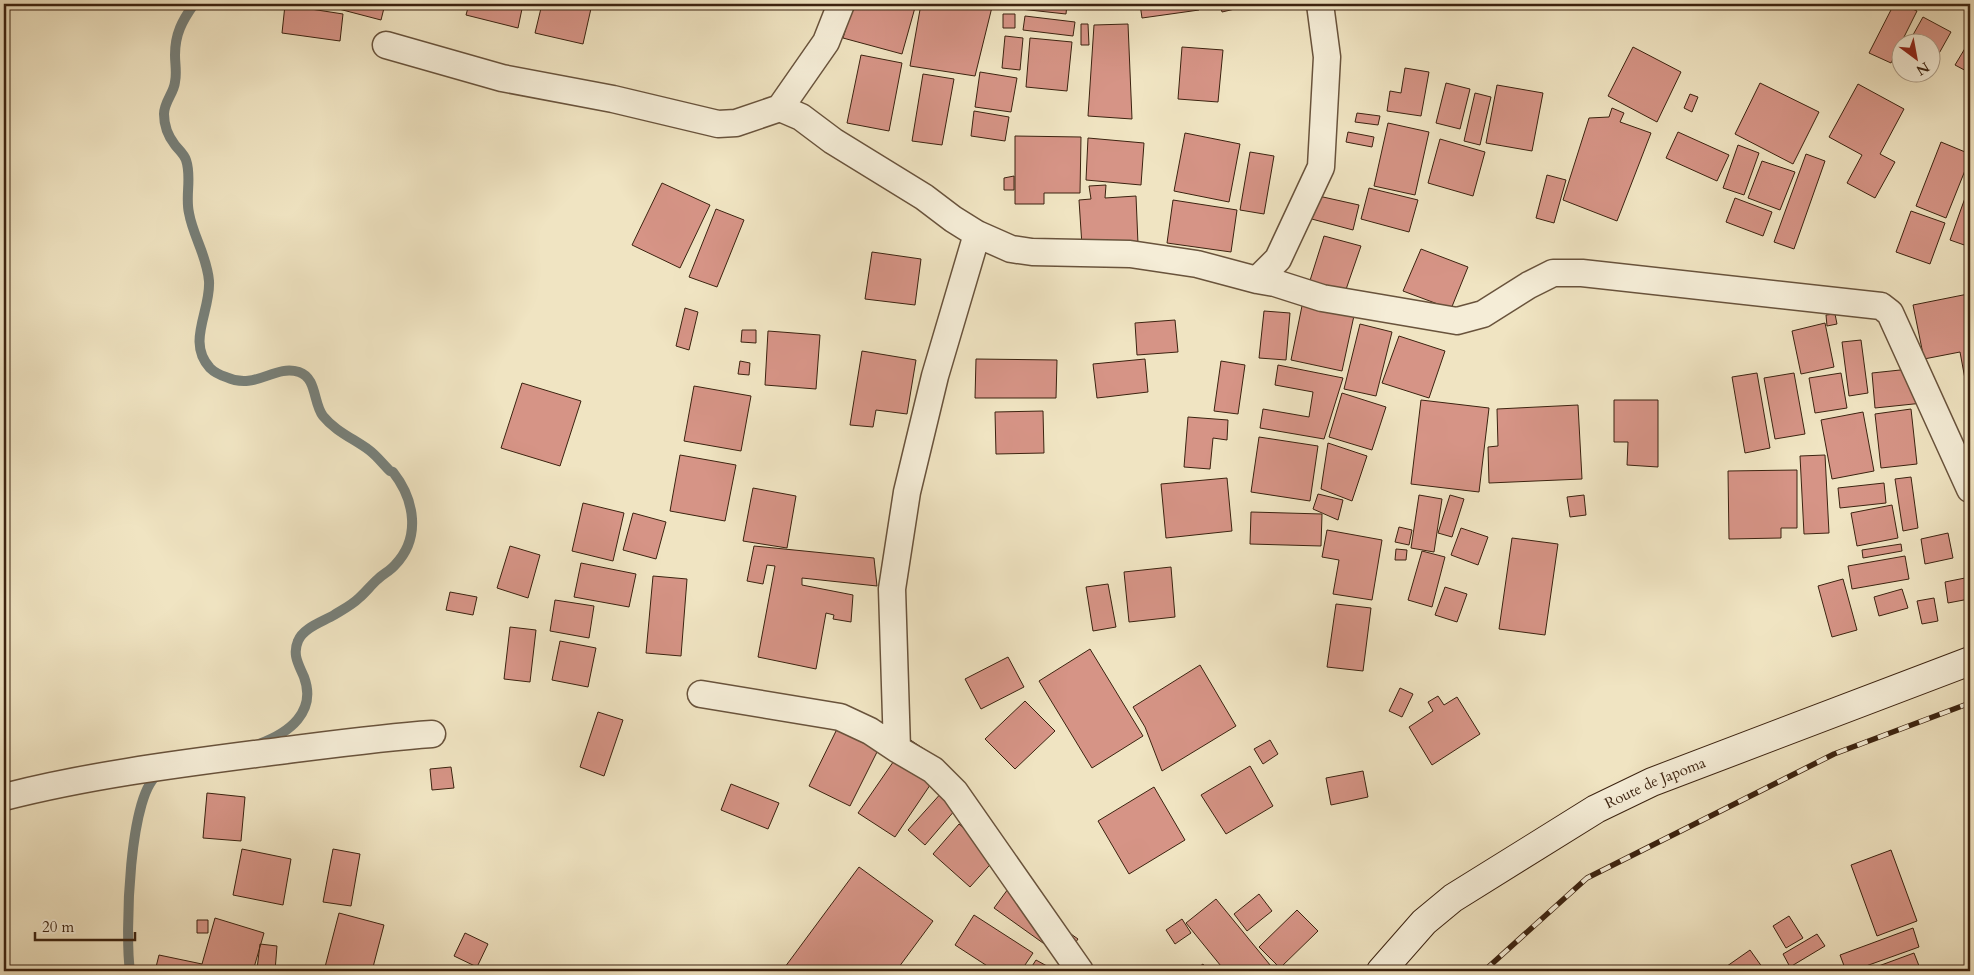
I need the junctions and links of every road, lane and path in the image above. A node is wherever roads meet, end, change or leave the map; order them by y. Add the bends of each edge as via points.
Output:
1 (840, 4) edge
2 (1320, 4) edge
3 (386, 45) dead end
4 (780, 108) junction
5 (977, 234) junction
6 (1257, 280) junction
7 (1970, 489) edge
8 (1970, 661) edge
9 (700, 694) dead end
10 (432, 734) dead end
11 (897, 749) junction
12 (4, 797) edge
13 (1080, 971) edge
14 (1381, 971) edge

1 - 4 street via 826,42
2 - 6 street via 1327,57 1321,167 1278,259
3 - 4 street via 502,78 613,99 718,124 736,123
4 - 5 street via 801,117
5 - 6 street via 1011,249 1130,254 1197,264
5 - 11 street via 934,376 908,492 892,590
6 - 7 street via 1322,298 1457,321 1483,314 1553,273 1582,273 1881,306 1890,313
8 - 14 street, Route de Japoma via 1652,782 1596,809 1453,898 1424,922
9 - 11 street via 840,716
10 - 12 street via 384,737 151,768
11 - 13 street via 934,770 955,792

